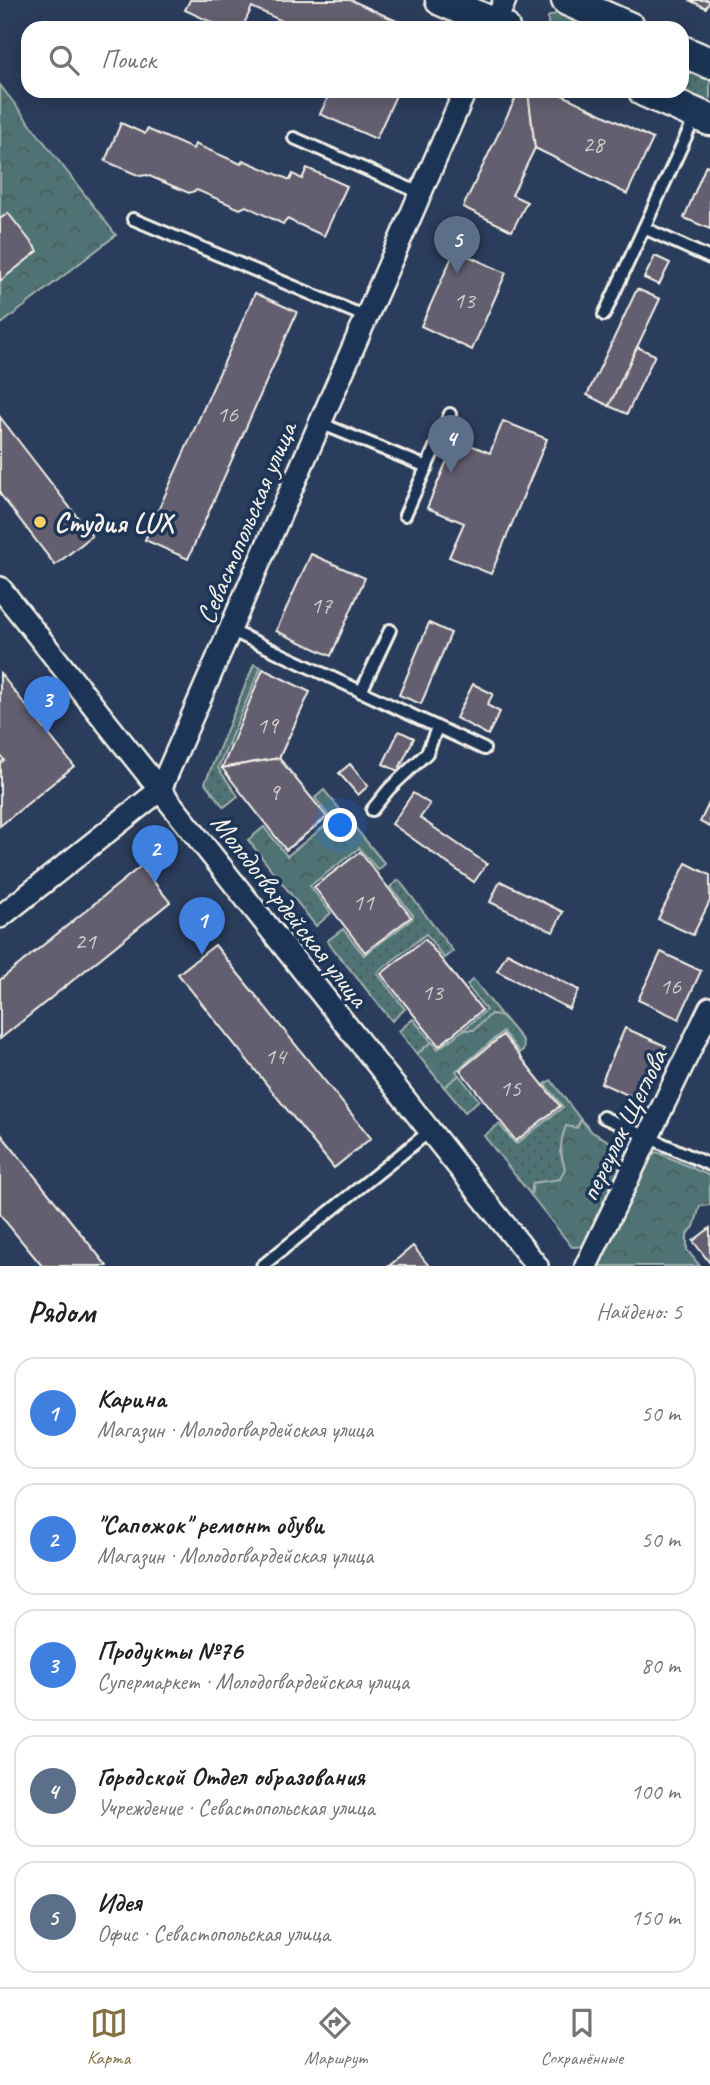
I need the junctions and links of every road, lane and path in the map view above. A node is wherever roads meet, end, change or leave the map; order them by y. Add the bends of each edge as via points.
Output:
1 (441, 0) edge
2 (567, 0) edge
3 (499, 20) edge
4 (614, 21) edge
5 (689, 54) edge
6 (710, 64) edge
7 (462, 98) edge
8 (661, 98) edge
9 (703, 117) edge
10 (294, 138) dead end
11 (421, 193) junction
12 (134, 219) dead end
13 (644, 228) junction
14 (710, 258) edge
15 (604, 315) dead end
16 (366, 317) junction
17 (450, 414) dead end
18 (320, 423) junction
19 (427, 467) junction
20 (405, 515) dead end
21 (0, 588) edge
22 (390, 630) dead end
23 (230, 631) junction
24 (361, 692) junction
25 (438, 728) junction
26 (484, 749) dead end
27 (160, 790) junction
28 (372, 810) dead end
29 (0, 917) edge
30 (710, 1008) edge
31 (603, 1117) dead end
32 (430, 1131) junction
33 (648, 1138) junction
34 (710, 1165) edge
35 (262, 1266) edge
36 (537, 1266) edge
37 (586, 1266) edge

1 - 3 main road
2 - 4 main road
5 - 6 main road
7 - 11 street, Севастопольская улица
8 - 9 main road
9 - 13 lane
10 - 11 lane
11 - 16 street, Севастопольская улица
12 - 16 lane
13 - 14 lane
13 - 15 lane
16 - 18 street, Севастопольская улица
17 - 19 lane
18 - 19 lane
18 - 23 street, Севастопольская улица
19 - 20 lane
21 - 27 street, Молодогвардейская улица
22 - 24 lane
23 - 24 lane
23 - 27 street, Севастопольская улица
24 - 25 lane
25 - 26 lane
25 - 28 lane via 427,753
27 - 29 street, Севастопольская улица
27 - 32 street, Молодогвардейская улица
30 - 33 street, переулок Щеглова
31 - 33 lane
32 - 35 lane
32 - 36 street, Молодогвардейская улица
33 - 34 lane
33 - 37 street, переулок Щеглова

